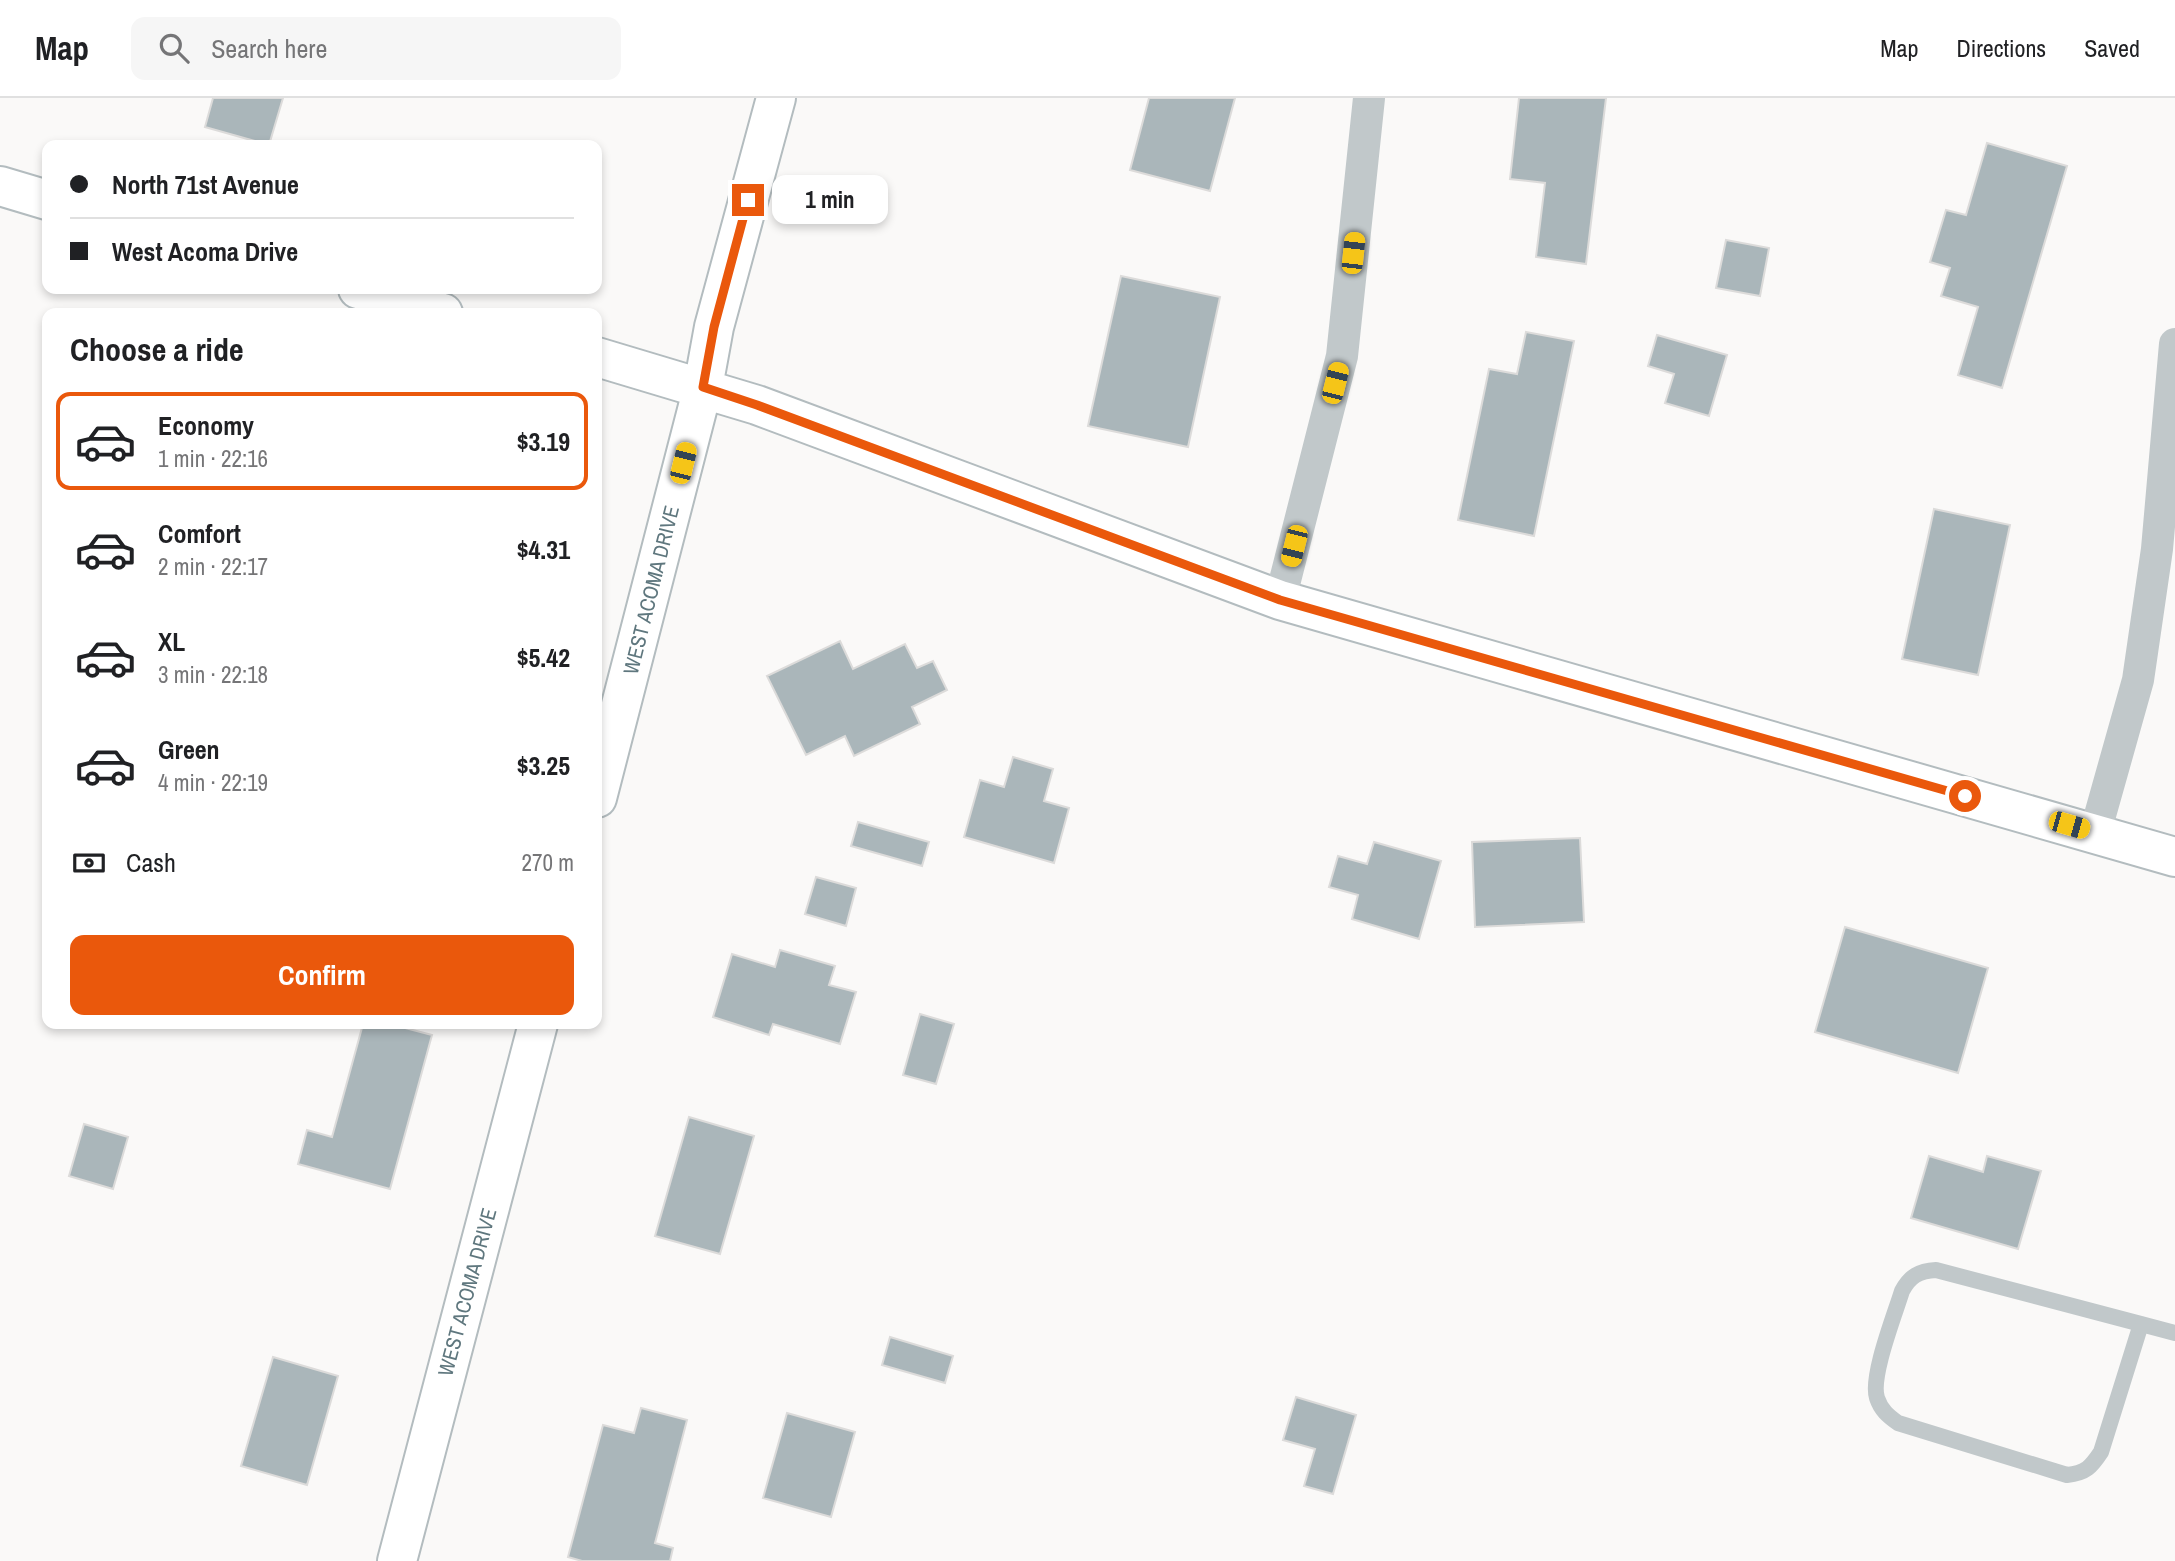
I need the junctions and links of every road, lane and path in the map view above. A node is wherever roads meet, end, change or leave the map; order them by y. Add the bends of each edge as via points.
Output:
1 (776, 98) edge
2 (1369, 98) edge
3 (0, 187) edge
4 (42, 199) edge
5 (376, 294) edge
6 (425, 308) edge
7 (2175, 344) edge
8 (602, 358) edge
9 (703, 387) junction
10 (1280, 600) junction
11 (602, 779) edge
12 (2095, 833) junction
13 (2175, 856) edge
14 (537, 1029) edge
15 (2141, 1324) junction
16 (2175, 1333) edge
17 (397, 1561) edge

1 - 9 street, WEST ACOMA DRIVE via 714,327
2 - 10 street via 1342,356
3 - 4 street
5 - 6 street
7 - 12 street via 2157,549 2138,680
8 - 9 street
9 - 10 street
9 - 11 street, WEST ACOMA DRIVE
10 - 12 street
12 - 13 street
14 - 17 street, WEST ACOMA DRIVE
15 - 15 lane via 1936,1270 1922,1271 1902,1290 1876,1379 1876,1396 1883,1412 1898,1423 2067,1475 2078,1474 2090,1468 2101,1452
15 - 16 lane

